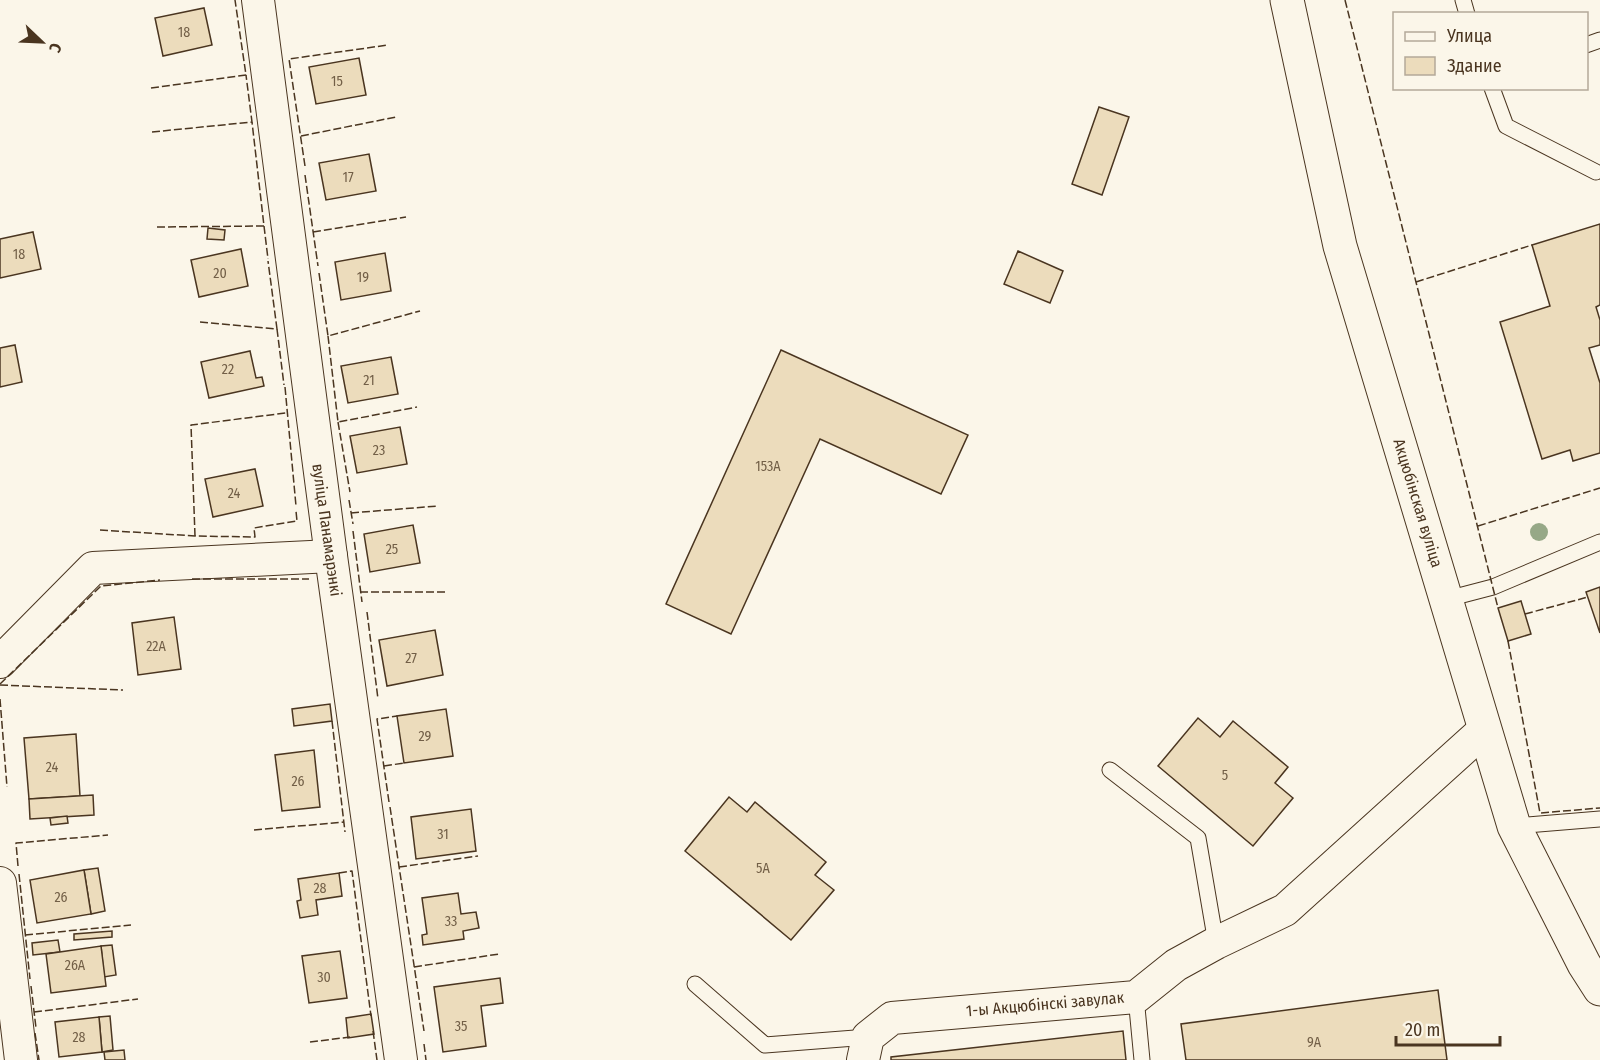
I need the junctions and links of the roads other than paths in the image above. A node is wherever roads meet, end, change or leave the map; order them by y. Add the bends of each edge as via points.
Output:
1 (258, 0) edge
2 (1287, 0) edge
3 (1493, 90) edge
4 (1596, 172) dead end
5 (1600, 542) edge
6 (331, 556) junction
7 (1447, 599) junction
8 (0, 662) edge
9 (1484, 730) junction
10 (1110, 770) dead end
11 (1600, 819) edge
12 (1514, 826) junction
13 (0, 883) edge
14 (1216, 944) junction
15 (694, 984) dead end
16 (1600, 989) edge
17 (1136, 997) junction
18 (866, 1048) edge
19 (21, 1060) edge
20 (401, 1060) edge
21 (1142, 1060) edge

1 - 6 street, вуліца Панамарэнкі
2 - 7 street, Акцюбінская вуліца via 1340,246
3 - 4 lane via 1506,126
5 - 7 lane via 1493,587
6 - 8 street via 93,568
6 - 20 street, вуліца Панамарэнкі
7 - 9 street, Акцюбінская вуліца
9 - 12 street, Акцюбінская вуліца
9 - 14 street, 1-ы Акцюбінскі завулак via 1285,910
10 - 14 lane via 1198,838
11 - 12 lane
12 - 16 street, Акцюбінская вуліца
13 - 19 street
14 - 17 street, 1-ы Акцюбінскі завулак via 1176,965
15 - 18 lane via 765,1045
17 - 18 street, 1-ы Акцюбінскі завулак via 892,1018
17 - 21 lane

